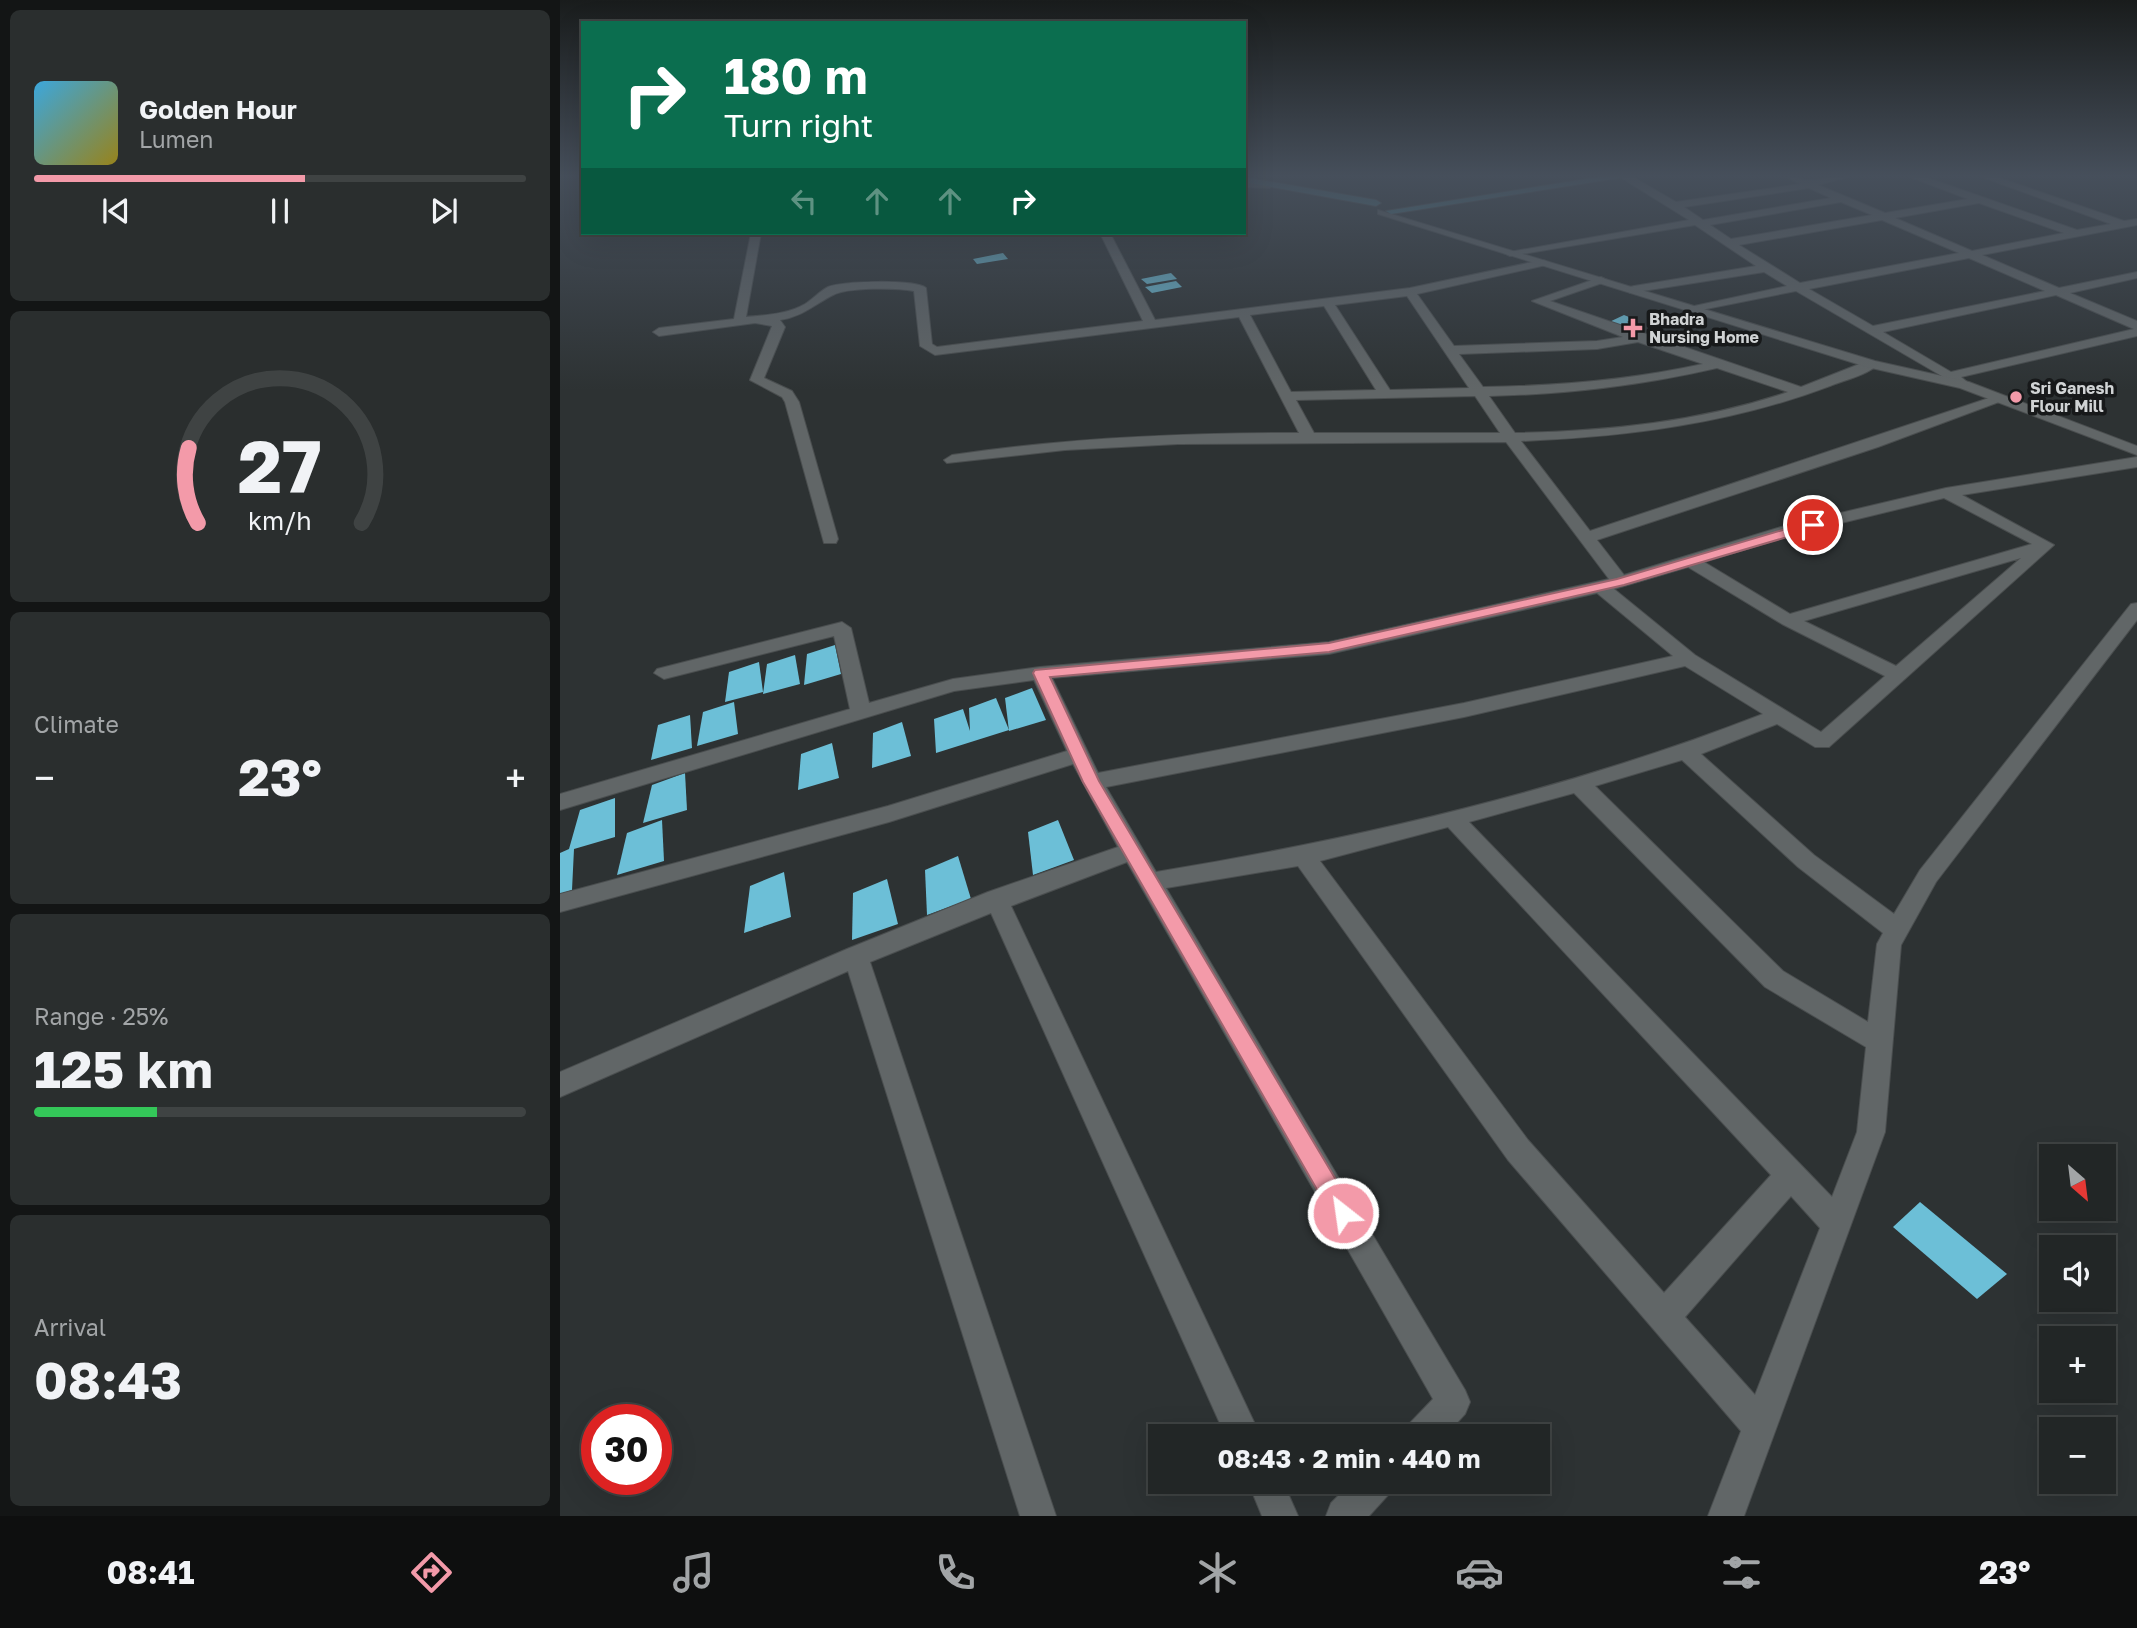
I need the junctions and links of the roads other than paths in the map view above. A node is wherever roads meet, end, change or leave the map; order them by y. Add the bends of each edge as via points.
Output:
1 (753, 248) edge
2 (1112, 248) edge
3 (1495, 248) edge
4 (1543, 248) edge
5 (1737, 248) edge
6 (1953, 248) edge
7 (2006, 248) edge
8 (1510, 253) junction
9 (1969, 255) junction
10 (1542, 262) junction
11 (1766, 268) junction
12 (2137, 275) edge
13 (1601, 280) junction
14 (1800, 288) junction
15 (1634, 290) junction
16 (1410, 292) junction
17 (2053, 292) junction
18 (1327, 302) junction
19 (1691, 308) junction
20 (1243, 313) junction
21 (757, 321) junction
22 (739, 323) junction
23 (1151, 325) junction
24 (2137, 329) edge
25 (1872, 330) junction
26 (659, 332) dead end
27 (1638, 338) junction
28 (1450, 349) junction
29 (1719, 364) junction
30 (1872, 364) junction
31 (1949, 376) junction
32 (1964, 385) junction
33 (1479, 391) junction
34 (1805, 393) junction
35 (1385, 394) junction
36 (1287, 396) junction
37 (2000, 399) junction
38 (1309, 438) junction
39 (1511, 438) junction
40 (2137, 451) edge
41 (952, 460) dead end
42 (2137, 462) edge
43 (1946, 493) junction
44 (1587, 538) junction
45 (830, 539) dead end
46 (2046, 545) junction
47 (1691, 561) junction
48 (1610, 584) junction
49 (2137, 608) edge
50 (1788, 620) junction
51 (1688, 659) junction
52 (664, 673) dead end
53 (1040, 673) junction
54 (1898, 675) junction
55 (861, 712) junction
56 (1780, 715) junction
57 (1685, 751) junction
58 (1079, 755) junction
59 (1091, 782) junction
60 (1579, 784) junction
61 (560, 802) edge
62 (1452, 818) junction
63 (1132, 851) junction
64 (1304, 856) junction
65 (1150, 882) junction
66 (996, 899) junction
67 (560, 903) edge
68 (1897, 930) junction
69 (856, 956) junction
70 (1880, 1042) junction
71 (560, 1085) edge
72 (1790, 1175) junction
73 (1836, 1223) junction
74 (1664, 1317) junction
75 (1238, 1424) edge
76 (1432, 1424) edge
77 (1760, 1427) junction
78 (1270, 1494) edge
79 (1365, 1494) edge
80 (1038, 1516) edge
81 (1280, 1516) edge
82 (1344, 1516) edge
83 (1726, 1516) edge

1 - 22 street
2 - 23 street
3 - 8 street
4 - 8 street
5 - 11 street
6 - 9 street
7 - 9 street
8 - 10 street
9 - 14 street
9 - 17 street
10 - 13 street
10 - 16 street
11 - 14 street
11 - 15 street
12 - 17 street
13 - 15 street
13 - 27 street via 1538,301
14 - 19 street
14 - 25 street
15 - 19 street
16 - 18 street
16 - 28 street
17 - 24 street
17 - 25 street
18 - 20 street
18 - 35 street
19 - 30 street
20 - 23 street
20 - 36 street
21 - 22 street
21 - 23 street via 798,312 832,290 899,285 920,288 926,346 935,351
21 - 45 street via 779,327 757,380 787,394 792,402
22 - 26 street
24 - 31 street
25 - 31 street
27 - 28 street via 1597,345
27 - 29 street
28 - 33 street
29 - 33 street via 1644,381 1555,390
29 - 34 street
30 - 32 street
30 - 34 street
31 - 32 street
32 - 37 street
33 - 35 street
33 - 39 street
34 - 39 street via 1706,419 1592,434
35 - 36 street
36 - 38 street
37 - 40 street
37 - 44 street
38 - 39 street
38 - 41 street via 1208,438 1013,449
39 - 44 street
42 - 43 street
43 - 46 street
43 - 47 street via 1787,531
44 - 48 street
46 - 50 street
46 - 54 street
47 - 48 street
47 - 50 street
48 - 51 street
48 - 53 street via 1329,648
49 - 68 street via 1928,876
50 - 54 street
51 - 56 street
51 - 59 street via 1464,710
52 - 55 street via 842,628
53 - 55 street via 953,685
53 - 58 street
54 - 56 street via 1822,741
55 - 61 street
56 - 57 street
57 - 60 street
57 - 68 street via 1806,861
58 - 59 street
58 - 67 street via 889,814
59 - 63 street
60 - 62 street
60 - 70 street via 1774,979
62 - 64 street
62 - 72 street
63 - 65 street
63 - 66 street
64 - 65 street
64 - 74 street via 1518,1150
65 - 76 street via 1453,1402
66 - 69 street
66 - 75 street
68 - 70 street via 1889,944
69 - 71 street
69 - 80 street
70 - 73 street via 1871,1132
72 - 73 street
72 - 74 street
73 - 77 street
74 - 77 street
77 - 83 street
78 - 81 street
79 - 82 street

